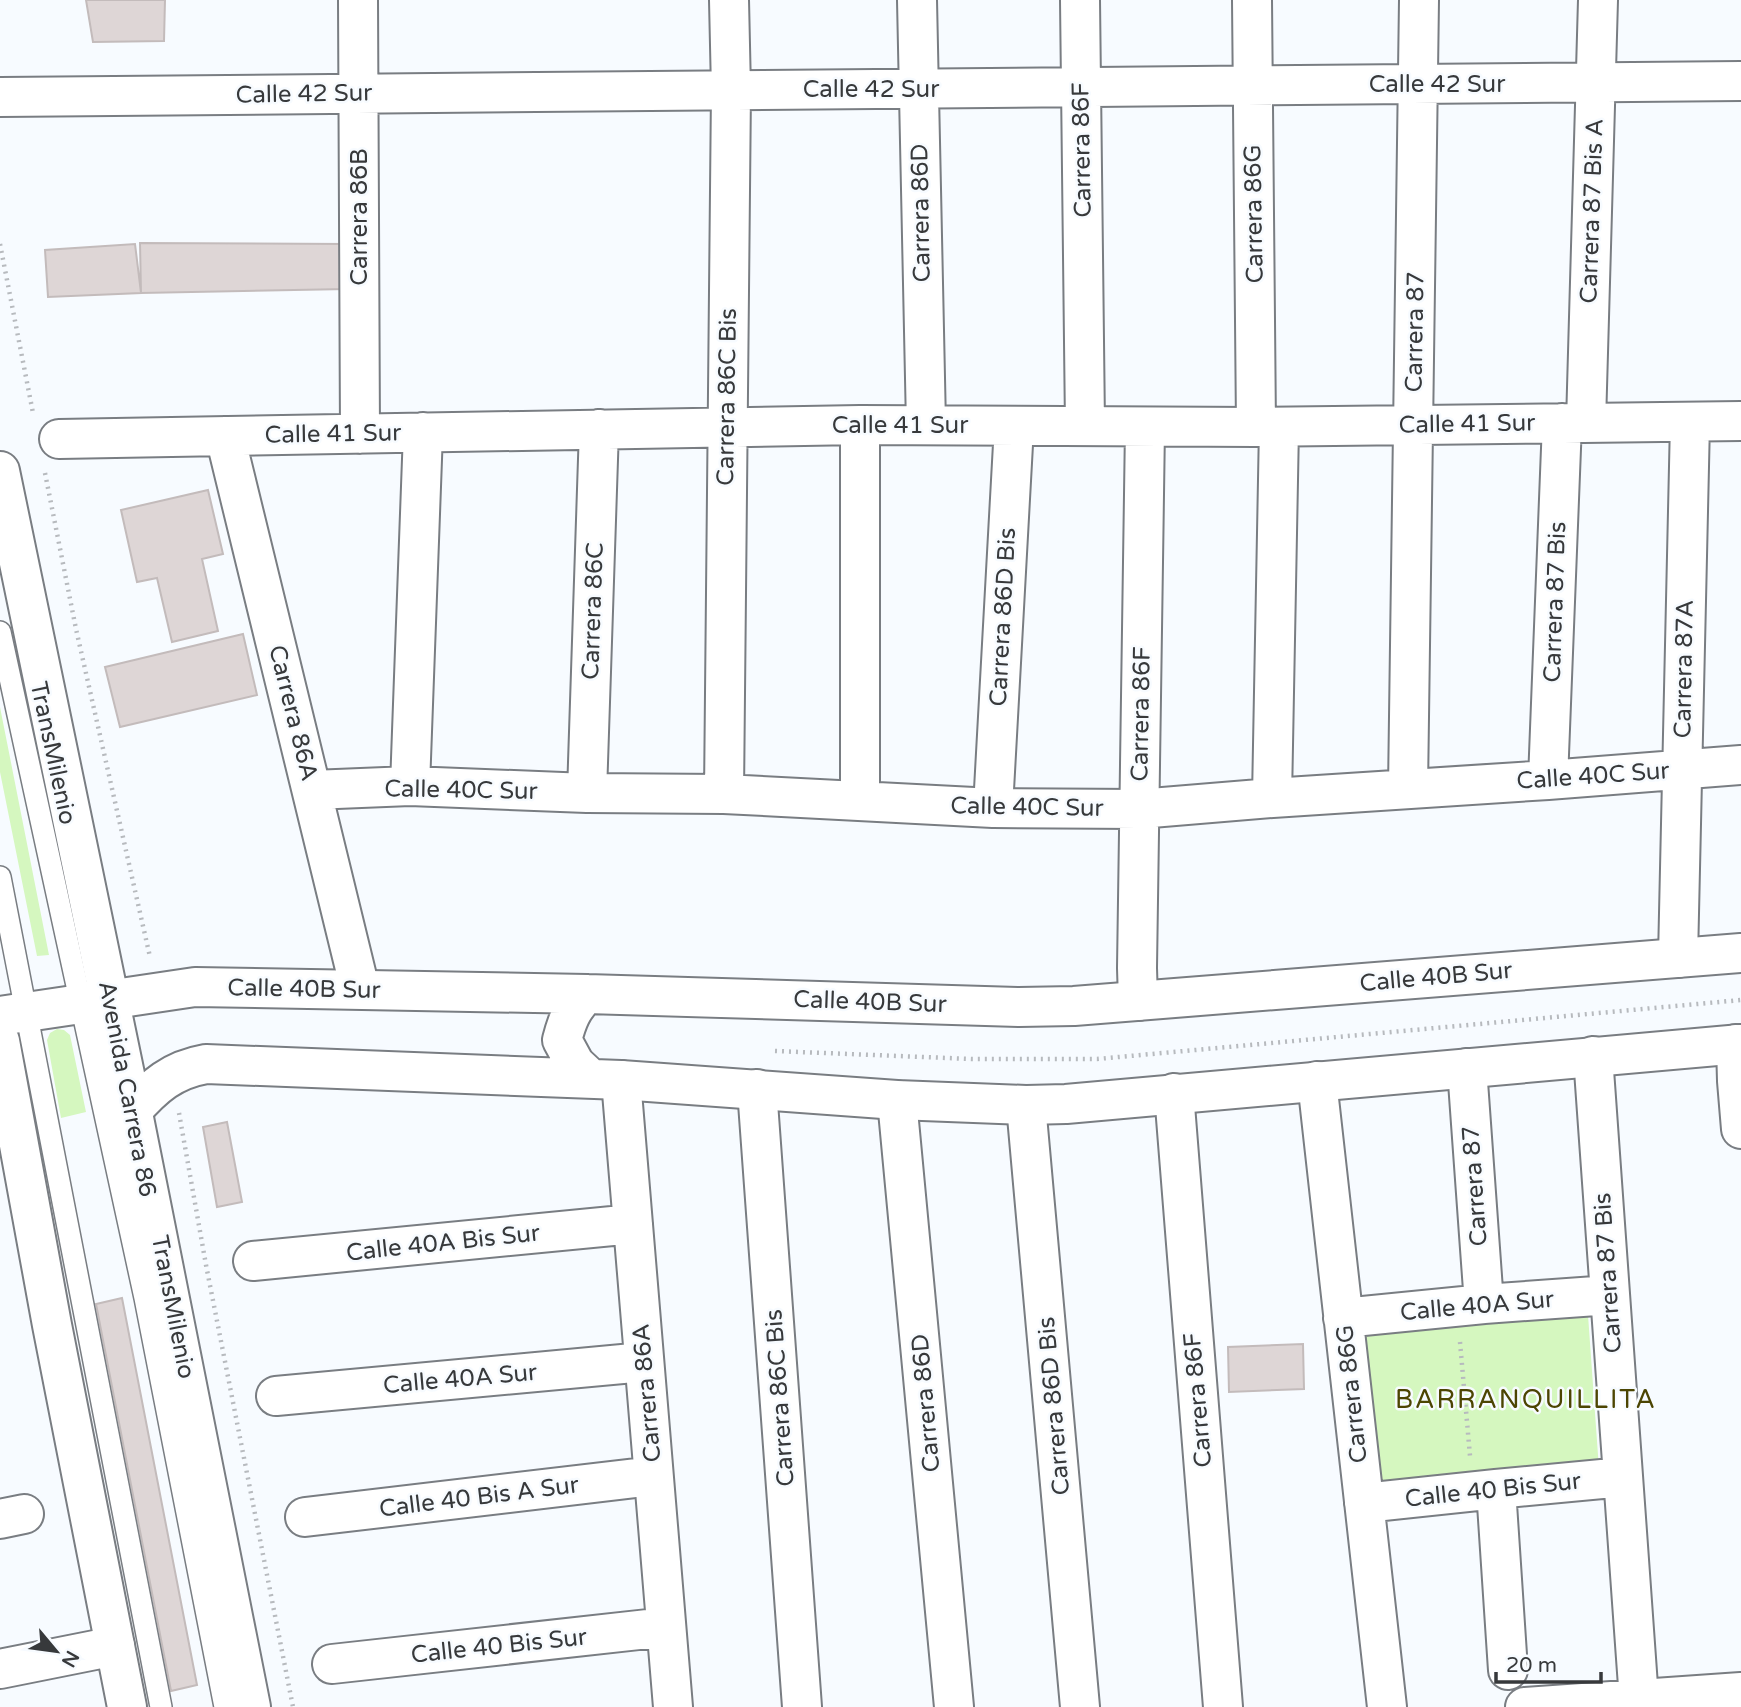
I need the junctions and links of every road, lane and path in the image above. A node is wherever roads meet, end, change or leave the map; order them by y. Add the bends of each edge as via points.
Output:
1 (358, 0) edge
2 (729, 0) edge
3 (916, 0) edge
4 (1080, 0) edge
5 (1252, 0) edge
6 (1419, 0) edge
7 (1598, 0) edge
8 (1741, 81) edge
9 (1595, 83) junction
10 (1418, 84) junction
11 (1253, 86) junction
12 (1081, 87) junction
13 (919, 89) junction
14 (731, 90) junction
15 (358, 93) junction
16 (0, 97) edge
17 (0, 244) edge
18 (1741, 421) edge
19 (1690, 422) junction
20 (1574, 423) junction
21 (860, 425) junction
22 (926, 425) junction
23 (1414, 425) junction
24 (1014, 426) junction
25 (1085, 426) junction
26 (727, 427) junction
27 (1145, 427) junction
28 (1268, 427) junction
29 (599, 429) junction
30 (423, 432) junction
31 (360, 434) junction
32 (225, 436) junction
33 (46, 440) junction
34 (0, 471) edge
35 (0, 632) edge
36 (1741, 765) edge
37 (1681, 770) junction
38 (1548, 780) junction
39 (410, 786) junction
40 (1408, 789) junction
41 (312, 790) junction
42 (587, 793) junction
43 (724, 794) junction
44 (1272, 798) junction
45 (860, 800) junction
46 (993, 808) junction
47 (1139, 809) junction
48 (0, 877) edge
49 (149, 948) dead end
50 (1710, 955) edge
51 (360, 989) junction
52 (587, 993) junction
53 (1138, 1001) junction
54 (95, 1002) junction
55 (13, 1014) edge
56 (0, 1041) edge
57 (1732, 1045) edge
58 (1593, 1056) junction
59 (1467, 1068) junction
60 (606, 1079) junction
61 (1317, 1081) junction
62 (757, 1088) junction
63 (1174, 1093) junction
64 (897, 1100) junction
65 (1026, 1105) junction
66 (178, 1108) dead end
67 (132, 1111) junction
68 (1741, 1129) edge
69 (633, 1224) junction
70 (253, 1261) dead end
71 (1610, 1295) junction
72 (1470, 1305) junction
73 (1343, 1318) junction
74 (644, 1362) junction
75 (276, 1396) dead end
76 (653, 1476) junction
77 (1623, 1477) junction
78 (1485, 1490) junction
79 (1364, 1503) junction
80 (305, 1517) dead end
81 (666, 1628) junction
82 (115, 1646) junction
83 (332, 1664) dead end
84 (0, 1669) edge
85 (1508, 1671) dead end
86 (1741, 1692) edge
87 (1639, 1700) junction
88 (1541, 1706) edge
89 (127, 1707) edge
90 (162, 1707) edge
91 (225, 1707) edge
92 (251, 1707) edge
93 (293, 1707) edge
94 (673, 1707) edge
95 (802, 1707) edge
96 (954, 1707) edge
97 (1080, 1707) edge
98 (1223, 1707) edge
99 (1387, 1707) edge

1 - 15 street, Carrera 86B
2 - 14 street, Carrera 86C Bis
3 - 13 street, Carrera 86D
4 - 12 street, Carrera 86F
5 - 11 street, Carrera 86G
6 - 10 street, Carrera 87
7 - 9 street, Carrera 87 Bis A
8 - 9 street, Calle 42 Sur
9 - 10 street, Calle 42 Sur
9 - 20 street, Carrera 87 Bis A
10 - 11 street, Calle 42 Sur
10 - 23 street, Carrera 87
11 - 12 street, Calle 42 Sur
11 - 28 street, Carrera 86G
12 - 13 street, Calle 42 Sur
12 - 25 street, Carrera 86F
13 - 14 street, Calle 42 Sur
13 - 22 street, Carrera 86D
14 - 15 street, Calle 42 Sur
14 - 26 street, Carrera 86C Bis
15 - 16 street, Calle 42 Sur
15 - 31 street, Carrera 86B
17 - 33 path
18 - 19 street, Calle 41 Sur
19 - 20 street, Calle 41 Sur
19 - 37 street, Carrera 87A
20 - 23 street, Calle 41 Sur
20 - 38 street, Carrera 87 Bis
21 - 22 street, Calle 41 Sur
21 - 26 street, Calle 41 Sur
21 - 45 street
22 - 24 street, Calle 41 Sur
23 - 28 street, Calle 41 Sur
23 - 40 street, Carrera 87
24 - 25 street, Calle 41 Sur
24 - 46 street, Carrera 86D Bis
25 - 27 street, Calle 41 Sur
26 - 29 street, Calle 41 Sur
26 - 43 street, Carrera 86C Bis
27 - 28 street, Calle 41 Sur
27 - 47 street, Carrera 86F
28 - 44 street, Carrera 86G
29 - 30 street, Calle 41 Sur
29 - 42 street, Carrera 86C
30 - 31 street, Calle 41 Sur
30 - 39 street
31 - 32 street, Calle 41 Sur
32 - 33 street, Calle 41 Sur
32 - 41 street, Carrera 86A
33 - 49 path via 76,629
34 - 54 street, Avenida Carrera 86
35 - 54 lane, TransMilenio
36 - 37 street, Calle 40C Sur
37 - 38 street, Calle 40C Sur
37 - 50 street, Carrera 87A
38 - 40 street, Calle 40C Sur
39 - 41 street, Calle 40C Sur
39 - 42 street, Calle 40C Sur
40 - 44 street, Calle 40C Sur
41 - 51 street, Carrera 86A
42 - 43 street, Calle 40C Sur
43 - 45 street, Calle 40C Sur
44 - 47 street, Calle 40C Sur
45 - 46 street, Calle 40C Sur
46 - 47 street, Calle 40C Sur
47 - 53 street, Carrera 86F
48 - 55 lane
50 - 53 street, Calle 40B Sur
50 - 57 path via 1716,985 1700,986 1702,1016 1717,1016
51 - 52 street, Calle 40B Sur
51 - 54 street, Calle 40B Sur via 195,987
52 - 53 street, Calle 40B Sur via 1019,1007
52 - 60 street via 568,1018 562,1040 575,1064
54 - 55 street, Calle 40B Sur
54 - 67 street, Avenida Carrera 86
54 - 91 lane, TransMilenio via 145,1297
55 - 90 lane
56 - 82 street
57 - 58 street
57 - 68 street
58 - 59 street
58 - 71 street, Carrera 87 Bis
59 - 61 street
59 - 72 street, Carrera 87
60 - 62 street
60 - 67 street via 206,1064 171,1075
60 - 69 street, Carrera 86A
61 - 63 street
61 - 73 street, Carrera 86G
62 - 64 street
62 - 95 street, Carrera 86C Bis
63 - 65 street
63 - 98 street, Carrera 86F
64 - 65 street
64 - 96 street, Carrera 86D
65 - 97 street, Carrera 86D Bis
66 - 93 path
67 - 92 street, Avenida Carrera 86
69 - 70 street, Calle 40A Bis Sur
69 - 74 street, Carrera 86A
71 - 72 street, Calle 40A Sur
71 - 77 street, Carrera 87 Bis
72 - 73 street, Calle 40A Sur
72 - 78 path
73 - 79 street, Carrera 86G
74 - 75 street, Calle 40A Sur
74 - 76 street, Carrera 86A
76 - 80 street, Calle 40 Bis A Sur
76 - 81 street, Carrera 86A
77 - 78 street, Calle 40 Bis Sur
77 - 87 street, Carrera 87 Bis
78 - 79 street, Calle 40 Bis Sur
78 - 85 street
79 - 99 street, Carrera 86G
81 - 83 street, Calle 40 Bis Sur
81 - 94 street, Carrera 86A
82 - 84 street
82 - 89 street
86 - 87 street
87 - 88 street

